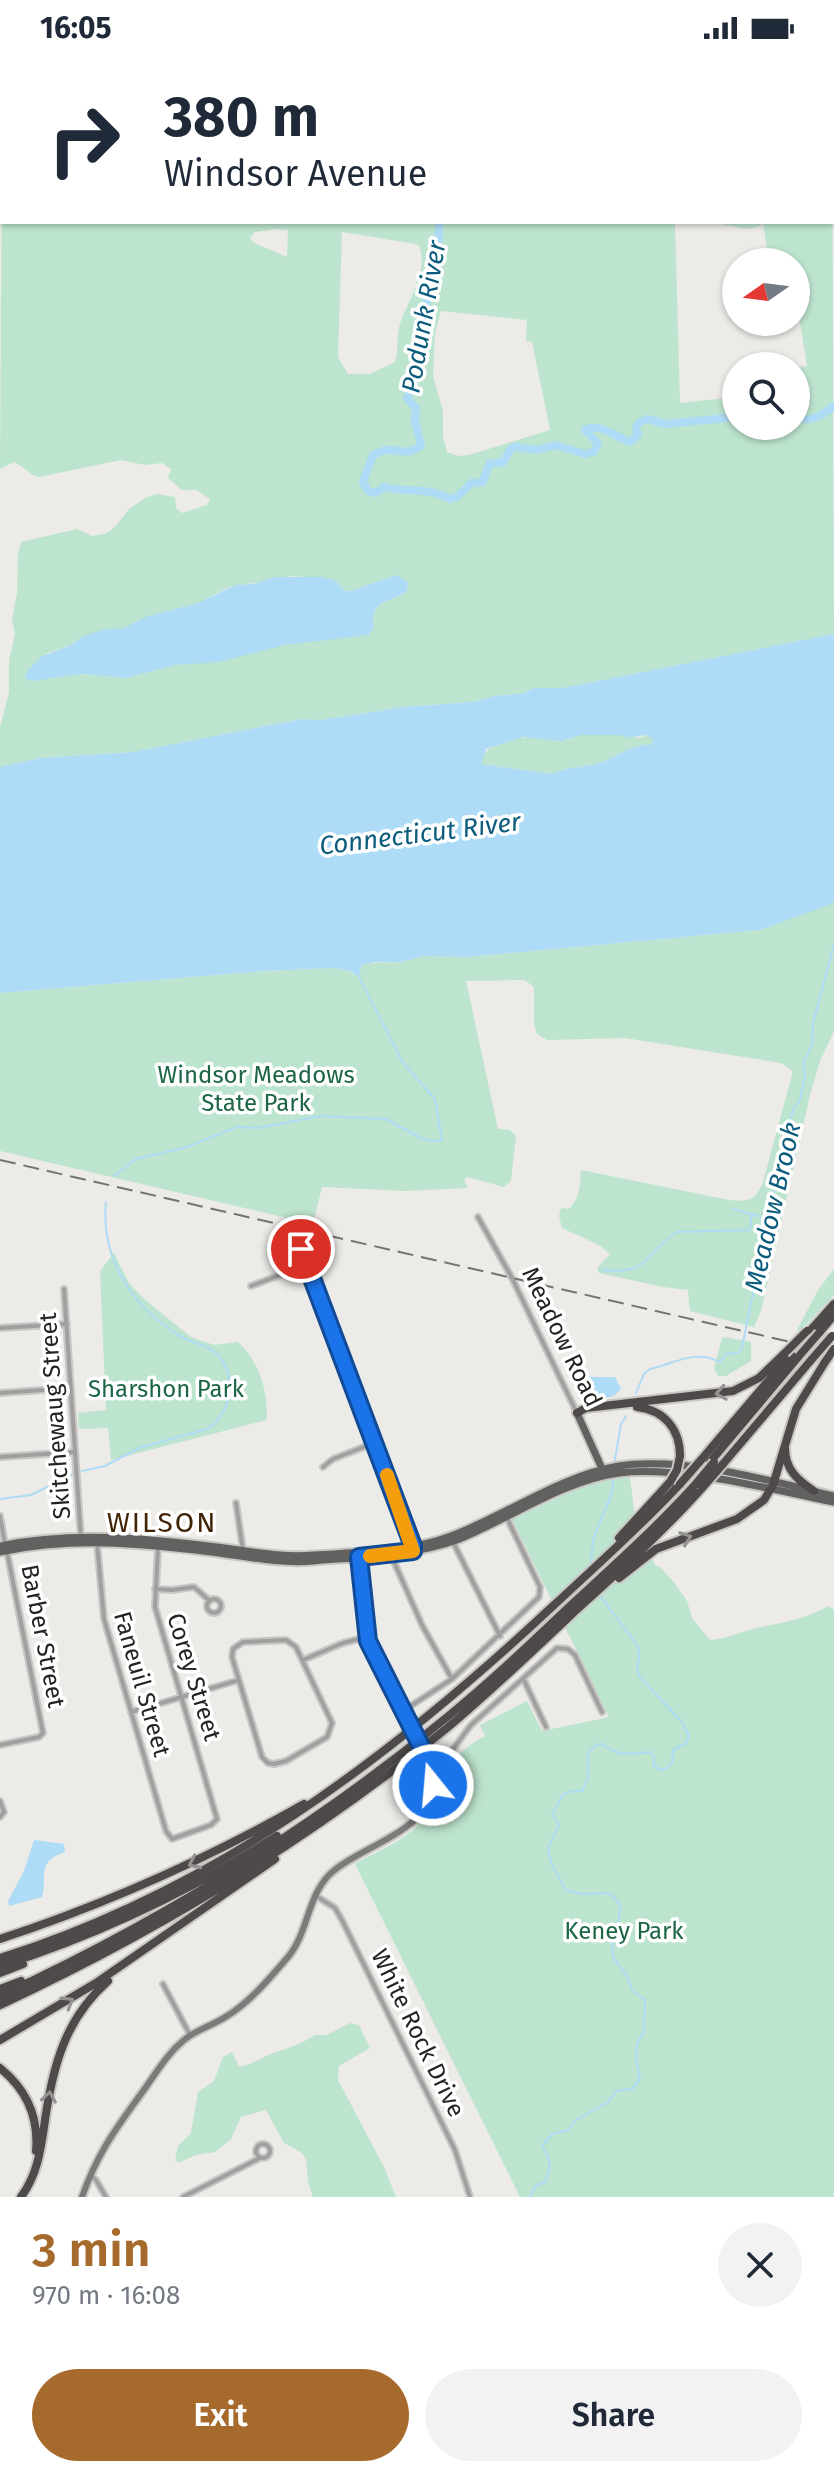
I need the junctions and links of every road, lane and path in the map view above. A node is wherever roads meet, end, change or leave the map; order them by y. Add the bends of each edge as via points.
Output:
1 (478, 1217) dead end
2 (301, 1242) dead end
3 (306, 1265) junction
4 (251, 1286) dead end
5 (64, 1289) dead end
6 (834, 1304) edge
7 (834, 1315) edge
8 (834, 1322) edge
9 (67, 1324) junction
10 (0, 1328) edge
11 (821, 1333) edge
12 (834, 1349) edge
13 (798, 1356) junction
14 (71, 1388) junction
15 (0, 1393) edge
16 (577, 1413) junction
17 (787, 1432) junction
18 (374, 1443) junction
19 (75, 1452) junction
20 (0, 1457) edge
21 (712, 1462) junction
22 (323, 1467) dead end
23 (610, 1471) junction
24 (691, 1486) junction
25 (772, 1486) junction
26 (813, 1495) junction
27 (834, 1496) edge
28 (834, 1502) edge
29 (236, 1503) dead end
30 (506, 1515) junction
31 (0, 1516) edge
32 (81, 1539) junction
33 (97, 1539) junction
34 (451, 1539) junction
35 (158, 1543) junction
36 (3, 1548) edge
37 (413, 1548) junction
38 (243, 1550) junction
39 (390, 1551) junction
40 (359, 1554) junction
41 (266, 1556) junction
42 (609, 1567) junction
43 (155, 1589) junction
44 (578, 1596) junction
45 (210, 1601) dead end
46 (500, 1636) junction
47 (367, 1637) junction
48 (303, 1660) junction
49 (523, 1678) junction
50 (452, 1679) junction
51 (239, 1680) junction
52 (182, 1697) junction
53 (403, 1711) junction
54 (131, 1712) junction
55 (602, 1712) dead end
56 (546, 1727) dead end
57 (0, 1745) edge
58 (433, 1772) junction
59 (337, 1788) junction
60 (0, 1801) edge
61 (0, 1817) edge
62 (169, 1837) joint
63 (295, 1840) junction
64 (316, 1896) junction
65 (131, 1930) junction
66 (89, 1934) junction
67 (0, 1938) edge
68 (0, 1958) edge
69 (133, 1959) junction
70 (0, 1966) edge
71 (0, 1973) edge
72 (163, 1984) dead end
73 (0, 1989) edge
74 (0, 1996) edge
75 (0, 2005) edge
76 (190, 2035) junction
77 (0, 2040) edge
78 (0, 2068) edge
79 (260, 2158) dead end
80 (90, 2175) junction
81 (13, 2197) edge
82 (21, 2197) edge
83 (82, 2197) edge
84 (106, 2197) edge
85 (183, 2197) edge
86 (470, 2197) edge

1 - 16 street, Meadow Road
2 - 3 street
3 - 4 street
3 - 18 street
5 - 9 street, Skitchewaug Street
6 - 11 highway via 818,1322
7 - 11 highway
8 - 11 highway
9 - 10 street
9 - 14 street, Skitchewaug Street
11 - 13 highway, bridge
11 - 13 highway, bridge
12 - 17 highway, bridge
13 -> 16 highway via 736,1390
13 - 21 highway
13 - 21 highway
14 - 15 street
14 - 19 street, Skitchewaug Street
16 - 23 main road, Meadow Road
16 - 42 highway, bridge via 654,1410 674,1428 679,1441 677,1470
17 - 25 highway
17 - 26 highway via 789,1467
18 - 22 street
18 - 37 street
19 - 20 street
19 - 32 street, Skitchewaug Street
21 - 24 highway, bridge
21 - 24 highway, bridge
23 - 25 main road via 674,1465
23 - 30 main road
24 - 42 highway
24 - 42 highway
25 - 26 main road
42 -> 25 highway via 750,1512
26 - 27 main road
26 - 28 main road
29 - 38 street
30 - 34 main road
30 - 46 street via 540,1587 539,1597
31 - 36 street, Barber Street
32 - 33 main road
32 - 36 main road
33 - 35 main road
33 - 54 street, Faneuil Street via 102,1611
34 - 37 main road
34 - 46 street
35 - 38 main road
35 - 41 main road
35 - 43 street, Corey Street
36 - 57 street, Barber Street via 42,1735
37 - 39 main road
38 - 41 main road
39 - 40 main road
39 - 50 street
40 - 41 main road
40 - 47 street
42 - 44 highway
42 - 44 highway via 597,1591
42 - 44 highway via 595,1567
43 - 45 street via 194,1587
43 - 52 street, Corey Street via 155,1607
44 - 59 highway
44 - 63 highway via 445,1729
44 - 65 highway via 475,1694 361,1785 250,1860
44 - 66 highway via 459,1702 343,1792 217,1872
46 - 50 street
47 - 48 street
47 - 53 street
48 - 51 street via 286,1640 243,1642 232,1657
48 - 51 street via 329,1714 330,1733 280,1764 262,1757
49 - 55 street via 562,1648 575,1655
49 - 56 street
49 - 58 street via 471,1725
50 - 53 street
51 - 52 street
52 - 54 street
52 - 62 street, Corey Street via 217,1816 216,1822
53 - 58 street, bridge
54 - 62 street, Faneuil Street
58 - 64 street via 432,1792 417,1818 337,1868
59 -> 67 highway via 178,1870
59 - 68 highway via 256,1841 166,1890 92,1925
60 - 61 street
63 - 69 highway
63 - 75 highway via 144,1932
64 - 76 street via 287,1958 235,2011
64 - 86 street, White Rock Drive via 335,1908 343,1922 455,2150
65 - 73 highway
65 - 74 highway
66 - 70 highway
66 - 71 highway
77 -> 69 highway
82 -> 69 highway via 38,2165 52,2076 65,2037 88,2000
72 - 76 street
76 - 80 street via 103,2146
78 - 81 highway via 25,2095 36,2129 32,2166
79 - 85 street
80 - 83 street
80 - 84 street

